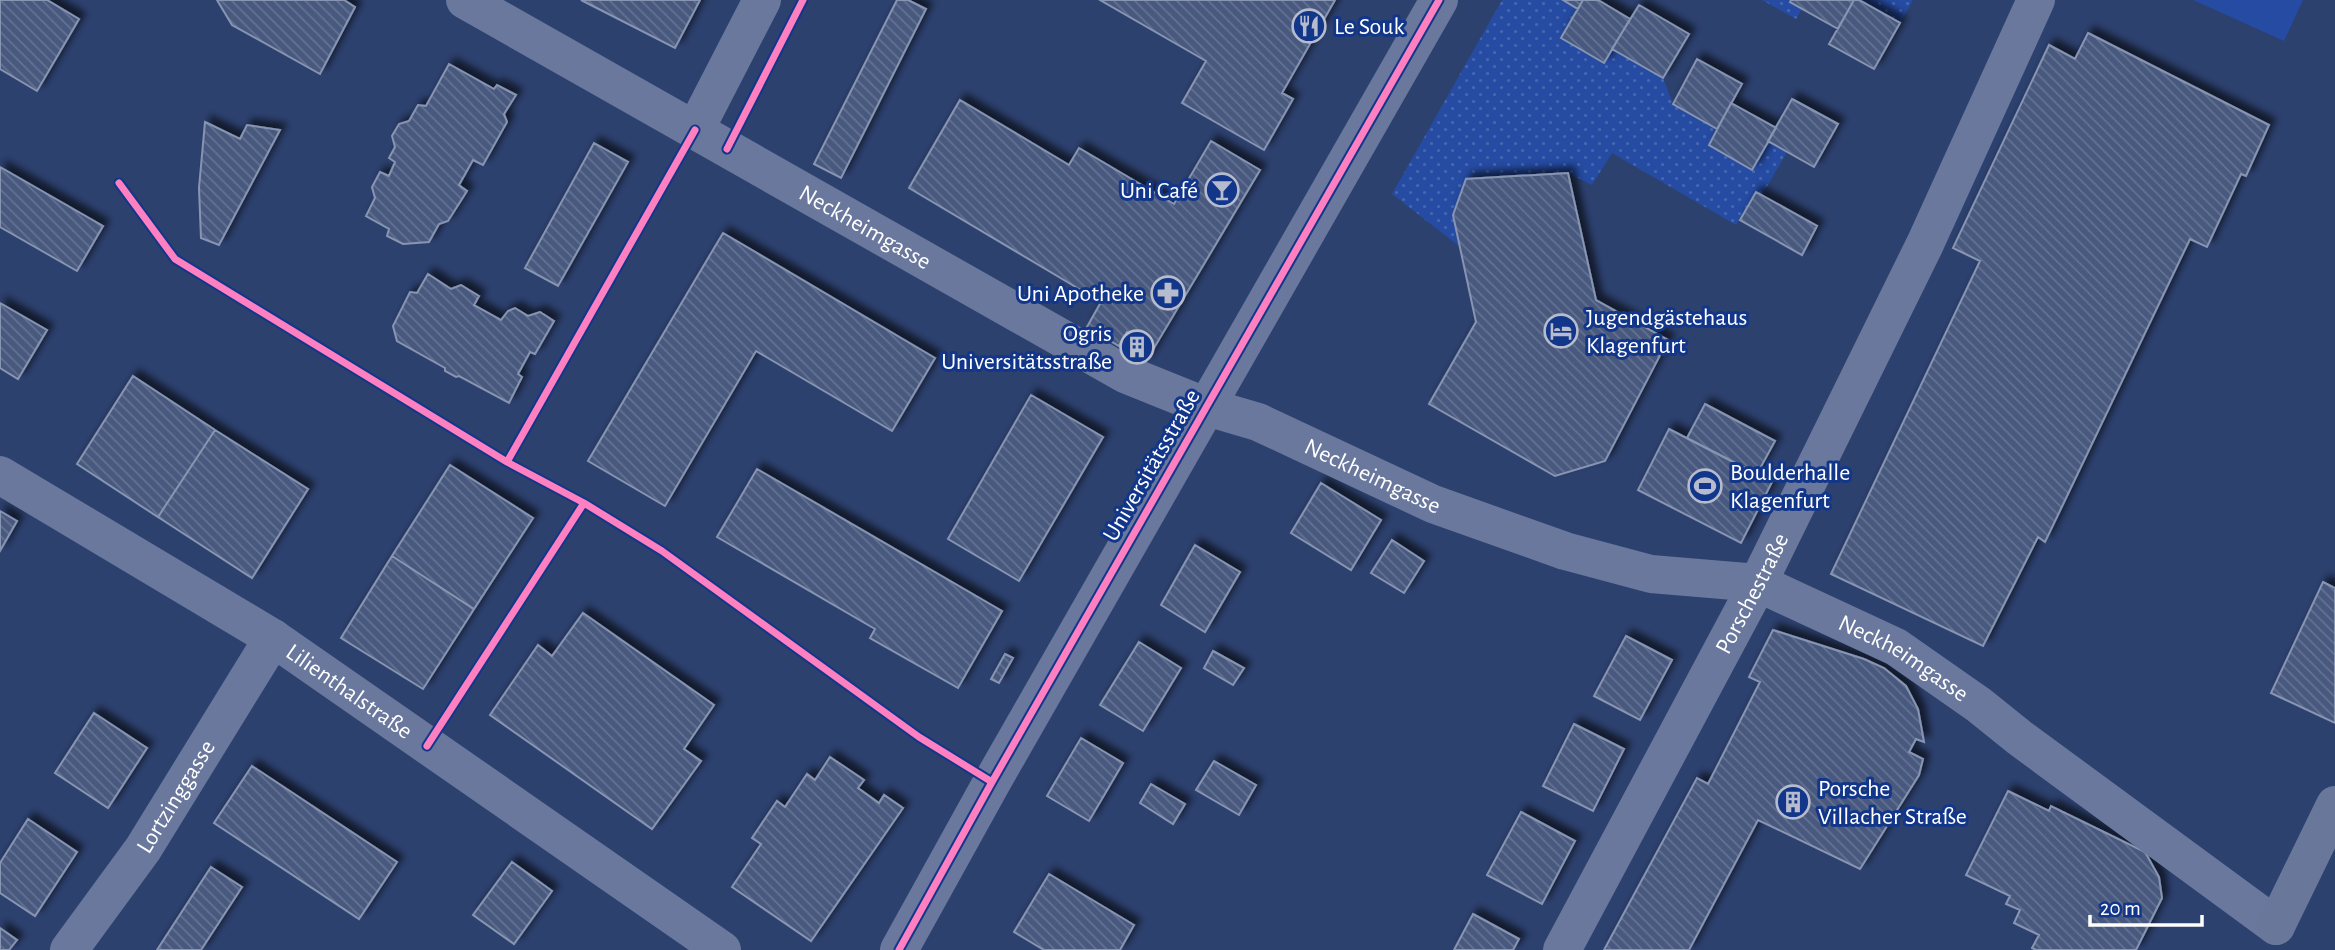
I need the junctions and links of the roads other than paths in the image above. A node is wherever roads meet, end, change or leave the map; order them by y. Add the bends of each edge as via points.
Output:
1 (465, 0) edge
2 (762, 0) edge
3 (1439, 0) edge
4 (2036, 0) edge
5 (695, 130) junction
6 (1207, 407) junction
7 (0, 475) edge
8 (1758, 583) junction
9 (273, 638) junction
10 (2335, 805) edge
11 (2335, 852) edge
12 (2269, 938) edge
13 (69, 950) edge
14 (722, 950) edge
15 (899, 950) edge
16 (1562, 950) edge

1 - 5 street, Neckheimgasse
2 - 5 street
3 - 6 street, Universitätsstraße
4 - 8 street, Porschestraße via 1924,244
5 - 6 street, Neckheimgasse via 1125,374
6 - 8 street, Neckheimgasse via 1258,422 1433,504 1565,551 1651,574
6 - 15 street, Universitätsstraße
7 - 9 street, Lilienthalstraße
8 - 12 street, Neckheimgasse via 1896,647 1979,705
8 - 16 street, Porschestraße
9 - 13 street, Lortzinggasse via 143,849
9 - 14 street, Lilienthalstraße
10 - 12 main road
11 - 12 main road

